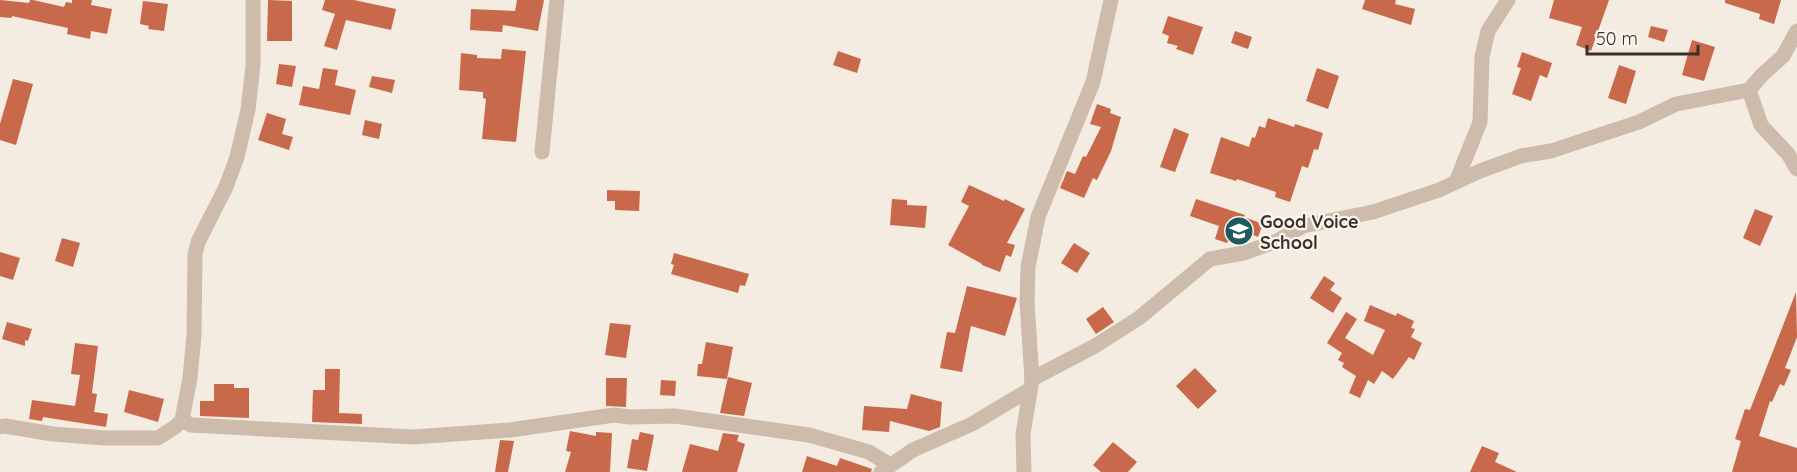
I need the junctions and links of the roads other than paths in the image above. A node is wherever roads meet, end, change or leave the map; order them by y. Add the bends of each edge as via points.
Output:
1 (253, 0) edge
2 (557, 0) edge
3 (1111, 0) edge
4 (1508, 0) edge
5 (1797, 31) edge
6 (1749, 90) junction
7 (542, 152) dead end
8 (1797, 169) edge
9 (1456, 182) junction
10 (1030, 384) junction
11 (182, 420) junction
12 (0, 427) edge
13 (885, 469) edge
14 (1024, 472) edge

1 - 11 street via 248,110 226,187 195,254 194,335
2 - 7 street
3 - 10 street via 1093,82 1038,217 1028,267
4 - 9 street via 1488,31 1482,57 1480,122
5 - 6 street via 1784,56
6 - 8 street via 1761,125
6 - 9 street via 1676,104 1639,122 1551,151 1521,156
9 - 10 street via 1373,212 1303,226 1244,253 1210,259 1139,318
10 - 13 street via 972,424 913,450
10 - 14 street via 1023,435
11 - 12 street via 158,438 105,438
11 - 13 street via 191,425 414,437 510,430 614,415 675,416 809,435 869,452

